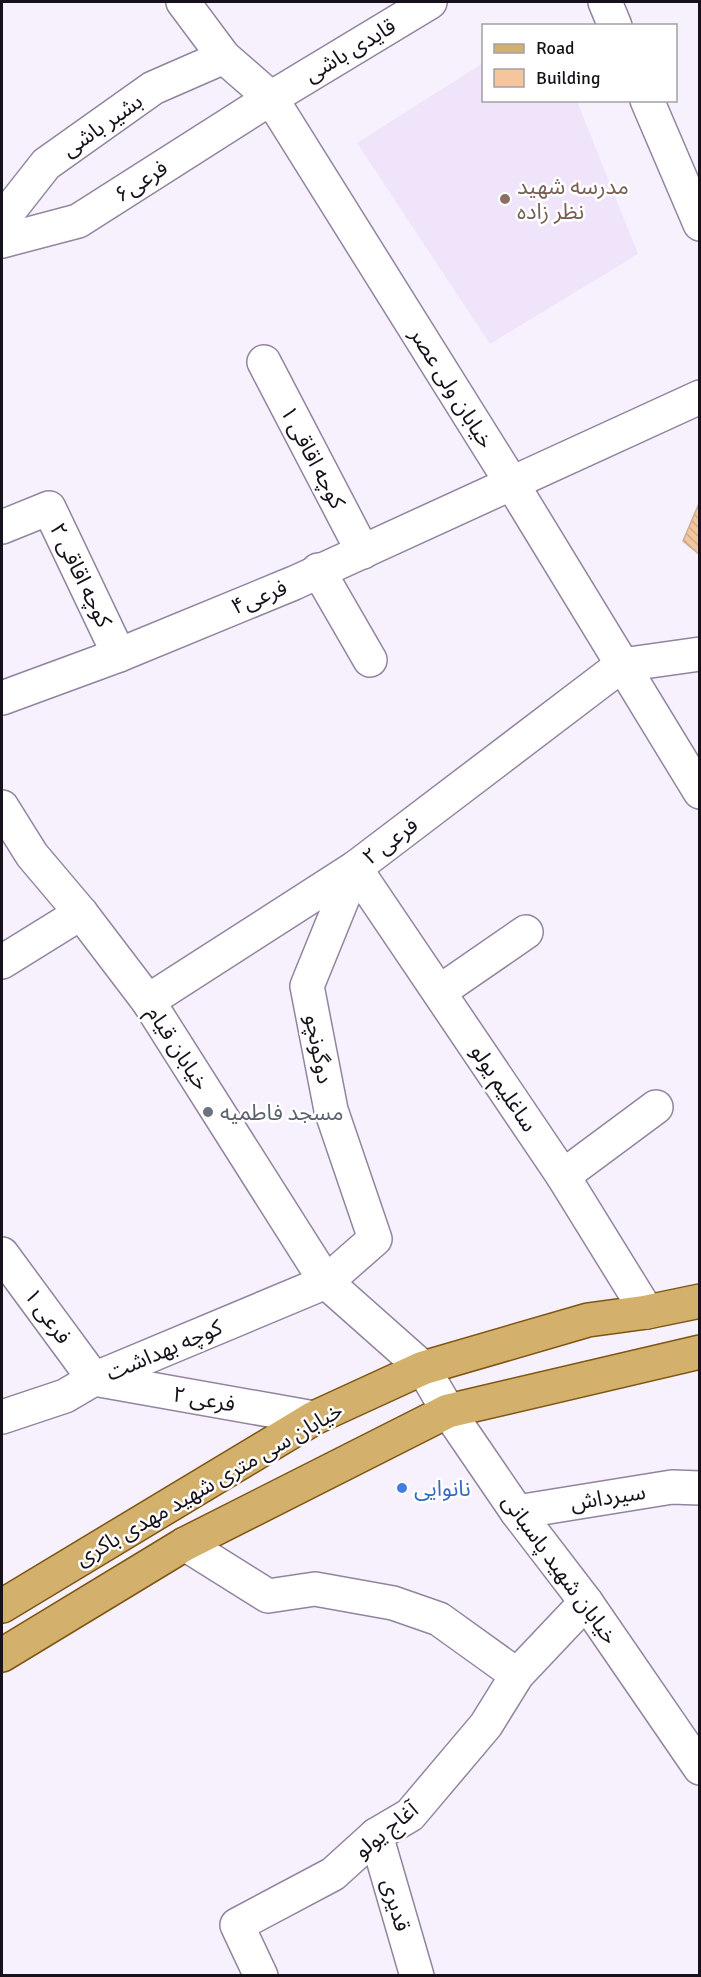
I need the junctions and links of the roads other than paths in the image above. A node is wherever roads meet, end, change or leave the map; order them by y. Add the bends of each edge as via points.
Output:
1 (183, 2) edge
2 (430, 2) edge
3 (605, 2) edge
4 (614, 24) edge
5 (224, 57) junction
6 (271, 98) junction
7 (648, 102) edge
8 (2, 220) edge
9 (699, 224) edge
10 (2, 241) edge
11 (264, 362) dead end
12 (699, 397) edge
13 (511, 482) junction
14 (2, 527) edge
15 (363, 552) junction
16 (318, 570) junction
17 (699, 654) edge
18 (119, 655) junction
19 (370, 660) dead end
20 (622, 665) junction
21 (2, 698) edge
22 (699, 792) edge
23 (2, 807) edge
24 (356, 868) junction
25 (81, 913) junction
26 (526, 932) dead end
27 (2, 962) edge
28 (438, 992) junction
29 (148, 1001) junction
30 (656, 1107) dead end
31 (563, 1176) junction
32 (2, 1254) edge
33 (326, 1282) junction
34 (699, 1301) edge
35 (647, 1312) junction
36 (699, 1352) edge
37 (423, 1368) junction
38 (94, 1379) junction
39 (448, 1410) junction
40 (2, 1417) edge
41 (314, 1418) junction
42 (699, 1488) edge
43 (517, 1512) junction
44 (185, 1544) junction
45 (586, 1602) junction
46 (2, 1606) edge
47 (2, 1655) edge
48 (517, 1675) junction
49 (699, 1767) edge
50 (376, 1835) junction
51 (261, 1976) edge
52 (417, 1976) edge

1 - 5 street, خیابان ولی عصر
2 - 6 street, قایدی باشی
3 - 4 street
5 - 6 street, خیابان ولی عصر
5 - 8 street, بشیر باشی via 153,88 46,164
6 - 10 street, فرعی۶ via 78,221
6 - 13 street, خیابان ولی عصر
7 - 9 street
11 - 15 street, کوچه اقاقی ۱
12 - 13 street, فرعی۴
13 - 15 street, فرعی۴
13 - 20 street, خیابان ولی عصر
14 - 18 street, کوچه اقاقی ۲ via 49,508
15 - 16 street, فرعی۴
16 - 18 street, فرعی۴
16 - 19 street
17 - 20 street
18 - 21 street, فرعی۴
20 - 22 street, خیابان ولی عصر
20 - 24 street, فرعی ۲
23 - 25 street, خیابان قیام via 32,855
24 - 28 street, ساغلیم یولو
24 - 29 street, فرعی ۲
24 - 33 street, دوگونچو via 308,986 331,1110 375,1239
25 - 27 street
25 - 29 street, خیابان قیام
26 - 28 street
28 - 31 street, ساغلیم یولو
29 - 33 street, خیابان قیام
30 - 31 street
31 - 35 street, ساغلیم یولو
32 - 38 street, فرعی ۱
33 - 37 street, خیابان قیام
33 - 38 street, کوچه بهداشت
34 - 35 main road, خیابان سی متری شهید مهدی باکری
35 - 37 main road, خیابان سی متری شهید مهدی باکری via 588,1320
36 - 39 main road, خیابان سی متری شهید مهدی باکری
37 - 39 street, خیابان شهید پاسبانی
37 - 41 main road, خیابان سی متری شهید مهدی باکری
38 - 40 street, کوچه بهداشت via 65,1396
38 - 41 street, فرعی ۲
39 - 43 street, خیابان شهید پاسبانی
39 - 44 main road, خیابان سی متری شهید مهدی باکری
41 - 46 main road, خیابان سی متری شهید مهدی باکری
42 - 43 street, سیرداش via 672,1487
43 - 45 street, خیابان شهید پاسبانی
44 - 47 main road, خیابان سی متری شهید مهدی باکری
44 - 48 street via 268,1596 315,1589 393,1603 439,1619
45 - 48 street, آغاج یولو
45 - 49 street, خیابان شهید پاسبانی
48 - 50 street, آغاج یولو via 486,1725 410,1815
50 - 51 street, آغاج یولو via 333,1874 237,1925
50 - 52 street, قدیری

